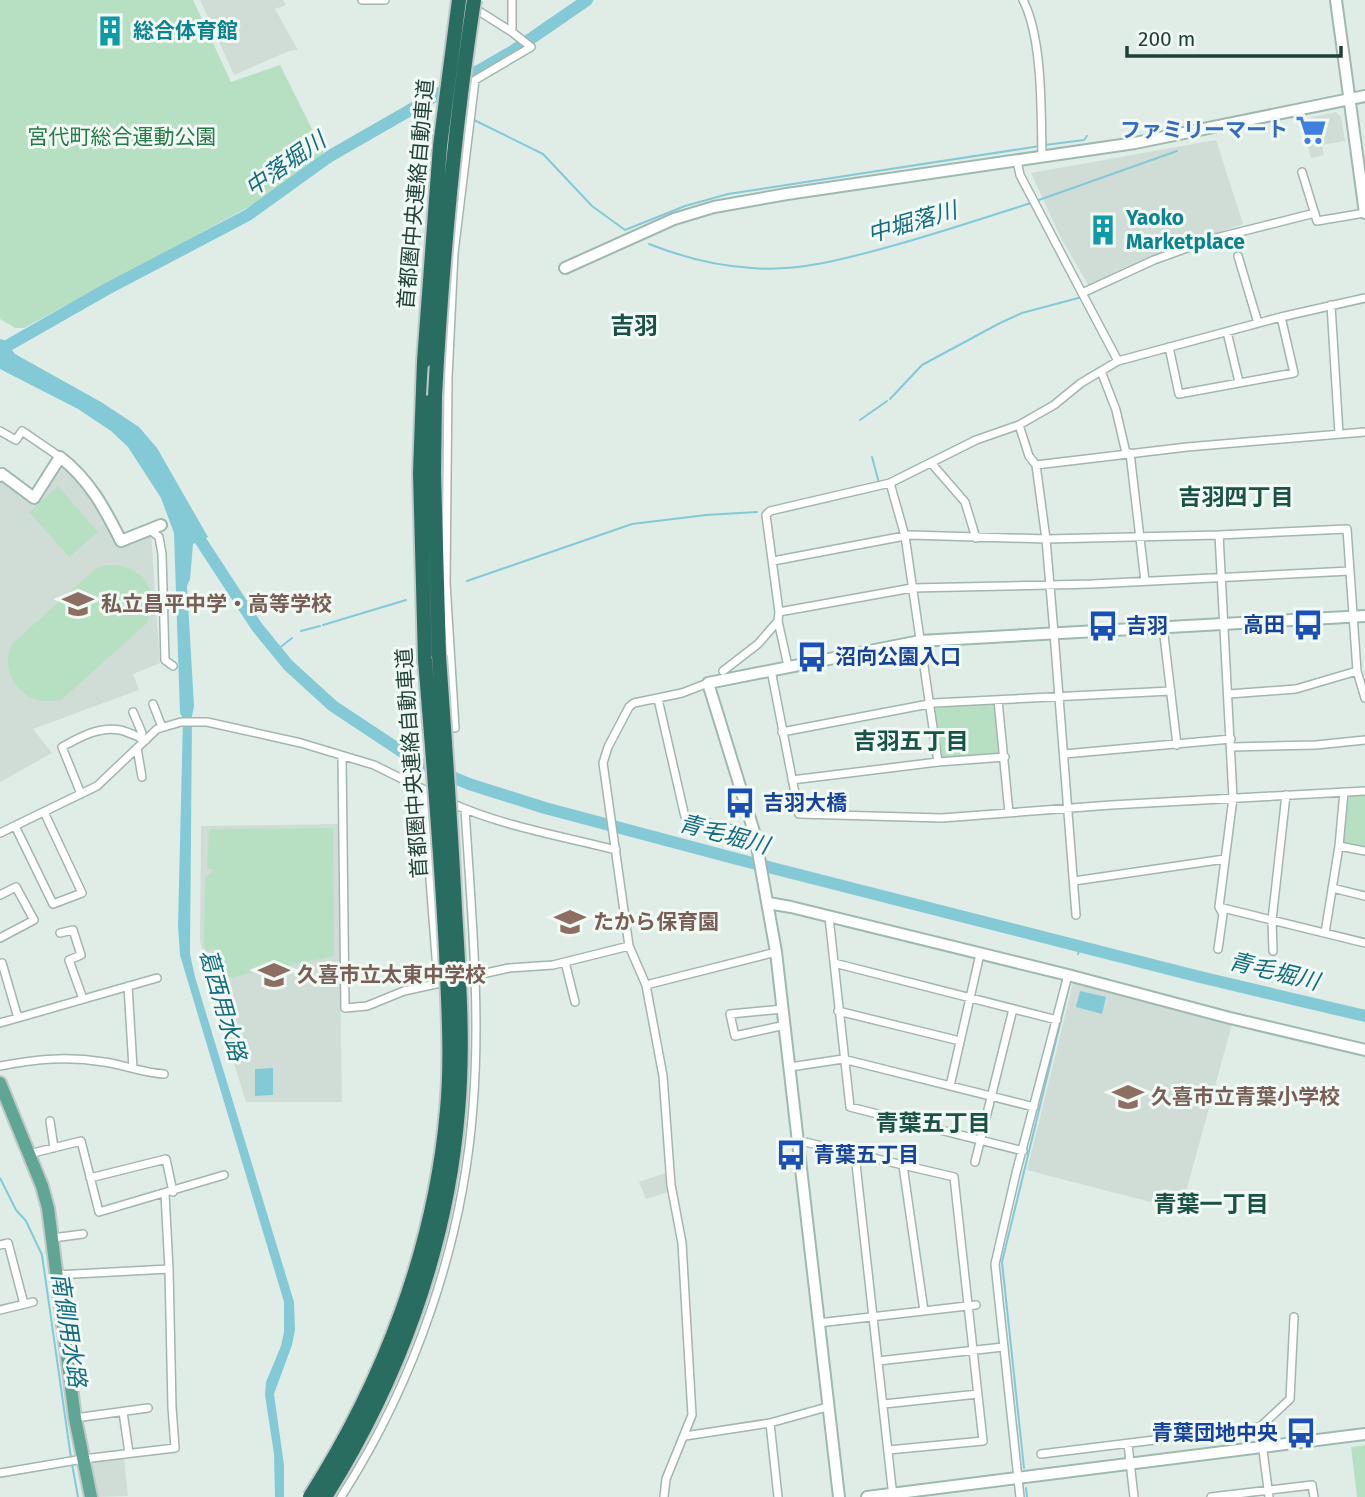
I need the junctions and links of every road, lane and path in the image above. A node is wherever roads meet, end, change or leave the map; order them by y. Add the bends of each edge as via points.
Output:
1 (362, 0) edge
2 (385, 0) edge
3 (451, 0) edge
4 (466, 0) edge
5 (512, 0) edge
6 (1023, 0) edge
7 (1336, 0) edge
8 (512, 33) junction
9 (1365, 96) edge
10 (1350, 99) junction
11 (1042, 158) junction
12 (1017, 161) junction
13 (1302, 172) dead end
14 (1315, 213) junction
15 (1365, 213) edge
16 (1238, 256) dead end
17 (565, 268) dead end
18 (1082, 293) junction
19 (1365, 298) edge
20 (1331, 305) junction
21 (1281, 317) junction
22 (1258, 323) junction
23 (1227, 332) junction
24 (1169, 347) junction
25 (1118, 361) junction
26 (1101, 371) junction
27 (1239, 382) junction
28 (1019, 425) junction
29 (0, 431) edge
30 (1365, 432) edge
31 (1339, 434) junction
32 (1128, 453) junction
33 (60, 457) junction
34 (932, 464) junction
35 (1036, 465) junction
36 (1, 474) edge
37 (890, 483) junction
38 (161, 525) dead end
39 (149, 529) junction
40 (905, 536) junction
41 (1219, 536) junction
42 (1139, 537) junction
43 (976, 538) junction
44 (1046, 539) junction
45 (773, 561) junction
46 (1350, 571) junction
47 (1222, 578) junction
48 (1145, 581) junction
49 (1049, 585) junction
50 (912, 588) junction
51 (779, 612) junction
52 (1359, 617) edge
53 (778, 621) junction
54 (1226, 624) junction
55 (1163, 627) junction
56 (1055, 633) junction
57 (920, 641) junction
58 (173, 666) dead end
59 (788, 666) junction
60 (771, 670) junction
61 (723, 671) dead end
62 (1357, 671) junction
63 (708, 683) junction
64 (1171, 691) junction
65 (1229, 694) junction
66 (1059, 697) junction
67 (1365, 698) edge
68 (658, 699) junction
69 (998, 700) junction
70 (153, 704) dead end
71 (929, 704) junction
72 (133, 712) dead end
73 (162, 727) junction
74 (455, 728) dead end
75 (782, 732) junction
76 (143, 739) junction
77 (1365, 740) edge
78 (1231, 743) junction
79 (1177, 745) junction
80 (137, 748) junction
81 (1064, 754) junction
82 (342, 756) junction
83 (1005, 757) junction
84 (938, 762) junction
85 (142, 777) dead end
86 (792, 780) junction
87 (423, 789) junction
88 (1344, 792) junction
89 (1365, 792) edge
90 (81, 794) junction
91 (1286, 795) junction
92 (1233, 798) junction
93 (1069, 808) junction
94 (465, 809) junction
95 (44, 812) junction
96 (1009, 813) junction
97 (15, 826) junction
98 (0, 833) edge
99 (756, 838) junction
100 (1339, 846) junction
101 (616, 849) junction
102 (1365, 851) edge
103 (1226, 859) junction
104 (1074, 881) junction
105 (1332, 888) junction
106 (0, 895) edge
107 (1365, 896) edge
108 (768, 903) junction
109 (1219, 907) junction
110 (1076, 915) dead end
111 (829, 917) junction
112 (1272, 920) junction
113 (60, 933) dead end
114 (1325, 933) junction
115 (0, 938) edge
116 (1365, 943) edge
117 (629, 946) junction
118 (1218, 949) dead end
119 (1273, 951) dead end
120 (776, 952) junction
121 (980, 954) junction
122 (565, 962) junction
123 (834, 963) junction
124 (0, 964) edge
125 (1068, 975) junction
126 (475, 976) junction
127 (157, 978) dead end
128 (438, 984) junction
129 (646, 985) junction
130 (128, 986) junction
131 (970, 998) junction
132 (83, 999) junction
133 (575, 1002) dead end
134 (783, 1009) junction
135 (1013, 1009) junction
136 (838, 1011) junction
137 (18, 1018) junction
138 (1056, 1020) junction
139 (0, 1023) edge
140 (785, 1025) junction
141 (960, 1041) junction
142 (1365, 1050) edge
143 (843, 1059) junction
144 (0, 1066) edge
145 (790, 1067) junction
146 (133, 1068) junction
147 (164, 1074) dead end
148 (0, 1083) edge
149 (950, 1086) junction
150 (992, 1096) junction
151 (1034, 1107) junction
152 (50, 1121) dead end
153 (981, 1140) junction
154 (805, 1142) dead end
155 (54, 1148) junction
156 (1023, 1151) junction
157 (29, 1154) junction
158 (855, 1155) junction
159 (975, 1162) dead end
160 (903, 1166) junction
161 (224, 1175) dead end
162 (90, 1178) junction
163 (169, 1193) junction
164 (83, 1234) dead end
165 (52, 1238) junction
166 (0, 1245) edge
167 (169, 1269) junction
168 (56, 1275) junction
169 (33, 1302) dead end
170 (24, 1304) junction
171 (972, 1305) junction
172 (0, 1310) edge
173 (924, 1311) junction
174 (872, 1317) junction
175 (1294, 1318) dead end
176 (818, 1323) junction
177 (1003, 1347) junction
178 (973, 1349) junction
179 (878, 1361) junction
180 (978, 1394) junction
181 (884, 1404) junction
182 (148, 1408) dead end
183 (827, 1408) junction
184 (123, 1412) junction
185 (75, 1418) junction
186 (770, 1423) junction
187 (1260, 1427) junction
188 (1365, 1433) edge
189 (685, 1436) junction
190 (1128, 1444) junction
191 (1263, 1446) junction
192 (888, 1450) junction
193 (129, 1453) junction
194 (1041, 1454) dead end
195 (83, 1459) junction
196 (1130, 1463) junction
197 (0, 1473) edge
198 (1018, 1478) junction
199 (1268, 1494) edge
200 (892, 1495) edge
201 (1223, 1496) edge
202 (91, 1497) edge
203 (310, 1497) edge
204 (325, 1497) edge
205 (341, 1497) edge
206 (664, 1497) edge
207 (778, 1497) edge
208 (839, 1497) edge
209 (867, 1497) edge
210 (1020, 1497) edge
211 (1134, 1497) edge
212 (1210, 1497) edge
213 (1314, 1497) edge

1 - 2 street
3 - 4 street
4 - 8 street
4 - 203 highway, 首都圏中央連絡自動車道, bridge via 445,97 420,473 425,660 449,1027 447,1111 431,1213 408,1295 376,1376
4 - 204 highway, 首都圏中央連絡自動車道, bridge via 441,285 434,435 436,605 460,992 458,1112 442,1214 408,1331 375,1408
5 - 8 street
6 - 11 street via 1036,56
7 - 10 street
8 - 74 street via 531,47 475,80 454,253 446,583
9 - 10 street
10 - 11 street
10 - 15 street
11 - 12 street
12 - 17 street via 714,207 674,219
12 - 18 street
13 - 14 street
14 - 15 street via 1317,221
14 - 18 street via 1212,239
16 - 22 street
18 - 25 street
19 - 20 street
20 - 21 street
20 - 31 street
21 - 22 street
21 - 27 street via 1294,373
22 - 23 street
23 - 24 street
23 - 27 street
24 - 25 street
24 - 27 street via 1179,394
25 - 26 street
26 - 28 street
26 - 32 street
28 - 34 street via 976,440
28 - 35 street
29 - 33 street via 16,440 22,431
30 - 31 street
31 - 32 street
32 - 35 street
32 - 42 street
33 - 36 street via 34,498
33 - 39 street via 89,485 121,541
34 - 37 street
34 - 43 street via 965,502
35 - 44 street
37 - 40 street
37 - 45 street via 770,511 766,515
38 - 39 street
39 - 58 street via 159,537 165,660
40 - 43 street
40 - 45 street
40 - 50 street
41 - 42 street
41 - 46 street via 1347,529
41 - 47 street
42 - 44 street
42 - 48 street
43 - 44 street
44 - 49 street
45 - 51 street
46 - 47 street
46 - 52 street
47 - 48 street
47 - 54 street
48 - 49 street
49 - 50 street
49 - 56 street
50 - 51 street
50 - 57 street
51 - 53 street
52 - 54 street
52 - 62 street
53 - 59 street
53 - 61 street via 758,644
54 - 55 street
54 - 65 street
55 - 56 street
55 - 64 street
56 - 57 street
56 - 66 street
57 - 59 street
57 - 71 street
59 - 60 street
60 - 63 street
60 - 75 street
62 - 65 street via 1296,689
62 - 67 street
63 - 68 street
63 - 99 street
64 - 66 street
64 - 79 street
65 - 78 street
66 - 69 street
66 - 81 street
68 - 99 street via 685,817
68 - 101 street via 629,707 603,763
69 - 71 street
69 - 83 street
70 - 73 street
71 - 75 street
71 - 84 street
72 - 76 street
73 - 76 street
73 - 82 street via 197,722
75 - 86 street
76 - 80 street
76 - 90 street via 108,729 62,747
77 - 78 street via 1316,745
78 - 79 street
78 - 92 street
79 - 81 street
80 - 85 street
80 - 90 street via 97,786
81 - 93 street
82 - 87 street via 374,765
82 - 128 street via 345,1008 367,1006
83 - 84 street
83 - 96 street
84 - 86 street
86 - 96 street via 799,814 942,818
87 - 94 street
87 - 128 street
88 - 89 street
88 - 91 street
88 - 100 street
90 - 95 street
91 - 92 street
91 - 112 street
92 - 93 street
92 - 103 street
93 - 96 street
93 - 104 street
94 - 101 street
94 - 126 street
95 - 97 street
95 - 97 street via 82,893 53,904
97 - 98 street
99 - 108 street
100 - 102 street
100 - 105 street
101 - 117 street
103 - 104 street
103 - 109 street
104 - 110 street
105 - 107 street
105 - 114 street
106 - 115 street via 16,887 34,920
108 - 111 street
108 - 120 street
109 - 112 street
109 - 118 street via 1223,914
111 - 121 street
111 - 123 street
112 - 114 street
112 - 119 street
113 - 132 street via 74,930 81,955 69,960
114 - 116 street
117 - 122 street
117 - 129 street
120 - 129 street
120 - 134 street
121 - 125 street
121 - 131 street
122 - 126 street
122 - 133 street
123 - 131 street
123 - 136 street
124 - 137 street
125 - 138 street
125 - 142 street
126 - 128 street
126 - 205 street via 473,1108 445,1259 395,1401
127 - 130 street
129 - 189 street via 663,1076 671,1185 683,1253 692,1415
130 - 132 street
130 - 146 street
131 - 135 street
131 - 141 street
132 - 137 street
134 - 140 street
134 - 140 street via 730,1014 735,1036
135 - 138 street
135 - 150 street
136 - 141 street
136 - 143 street
137 - 139 street
138 - 151 street
140 - 145 street
141 - 149 street
143 - 145 street
143 - 149 street
143 - 153 street via 850,1107
144 - 146 street via 59,1058
145 - 176 street
146 - 147 street
148 - 157 main road
149 - 150 street
150 - 151 street
150 - 153 street
151 - 156 street
152 - 155 street
153 - 156 street
153 - 159 street
154 - 158 street
155 - 157 street
155 - 162 street via 81,1142
156 - 177 street via 995,1264
157 - 165 main road via 45,1198
158 - 160 street
158 - 174 street
160 - 171 street via 954,1177
160 - 173 street
161 - 163 street
162 - 163 street via 99,1212
162 - 163 street via 166,1158
163 - 167 street
164 - 165 street
165 - 168 main road
166 - 170 street via 8,1243
167 - 168 street
167 - 193 street via 175,1448
168 - 185 main road
169 - 170 street
170 - 172 street
171 - 173 street
171 - 178 street
173 - 174 street
174 - 176 street
174 - 179 street
175 - 187 street via 1290,1399
176 - 183 street
177 - 178 street
177 - 198 street
178 - 179 street
178 - 180 street
179 - 181 street
180 - 181 street
180 - 192 street via 983,1441
181 - 192 street
182 - 184 street
183 - 186 street
183 - 208 street
184 - 185 street
184 - 193 street
185 - 195 main road
186 - 189 street
186 - 207 street
187 - 190 street
187 - 191 street
188 - 191 street
189 - 206 street via 666,1479
190 - 194 street
190 - 196 street
191 - 196 street
191 - 199 street
192 - 200 street
193 - 195 street
195 - 197 street
195 - 202 main road
196 - 198 street
196 - 211 street
198 - 200 street
198 - 210 street
199 - 201 street
199 - 213 street via 1312,1485
200 - 209 street
201 - 212 street

